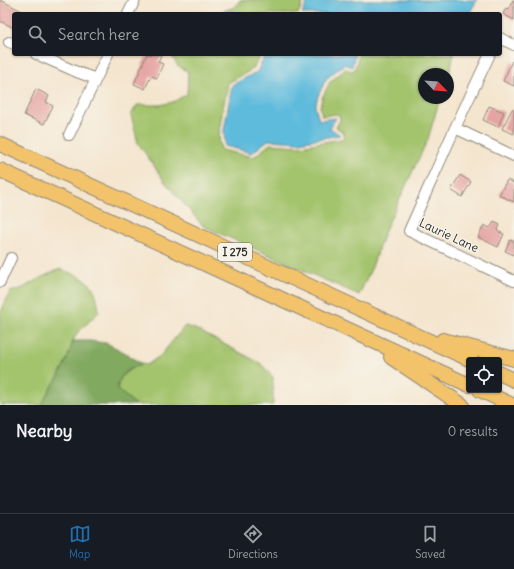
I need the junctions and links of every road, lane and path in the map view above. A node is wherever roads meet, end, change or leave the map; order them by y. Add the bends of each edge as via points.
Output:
1 (135, 0) edge
2 (129, 12) edge
3 (502, 39) edge
4 (514, 45) edge
5 (41, 56) edge
6 (107, 56) edge
7 (489, 56) edge
8 (96, 79) junction
9 (455, 128) junction
10 (69, 135) dead end
11 (0, 144) edge
12 (514, 156) edge
13 (0, 170) edge
14 (11, 258) dead end
15 (514, 281) edge
16 (0, 282) edge
17 (404, 329) junction
18 (360, 335) junction
19 (466, 358) edge
20 (514, 359) edge
21 (502, 374) edge
22 (514, 380) edge
23 (466, 384) edge
24 (486, 393) edge
25 (462, 405) edge
26 (512, 405) edge

1 - 2 street
3 - 4 street
5 - 8 street
6 - 8 street
7 - 9 street
8 - 10 street
9 - 12 street
9 - 15 street, Laurie Lane via 409,231
11 - 17 highway, I 275
13 - 18 highway, I 275
14 - 16 street
17 - 19 highway, I 275
17 - 20 highway
18 - 23 highway, I 275
18 - 25 highway
21 - 22 highway
24 - 26 highway

